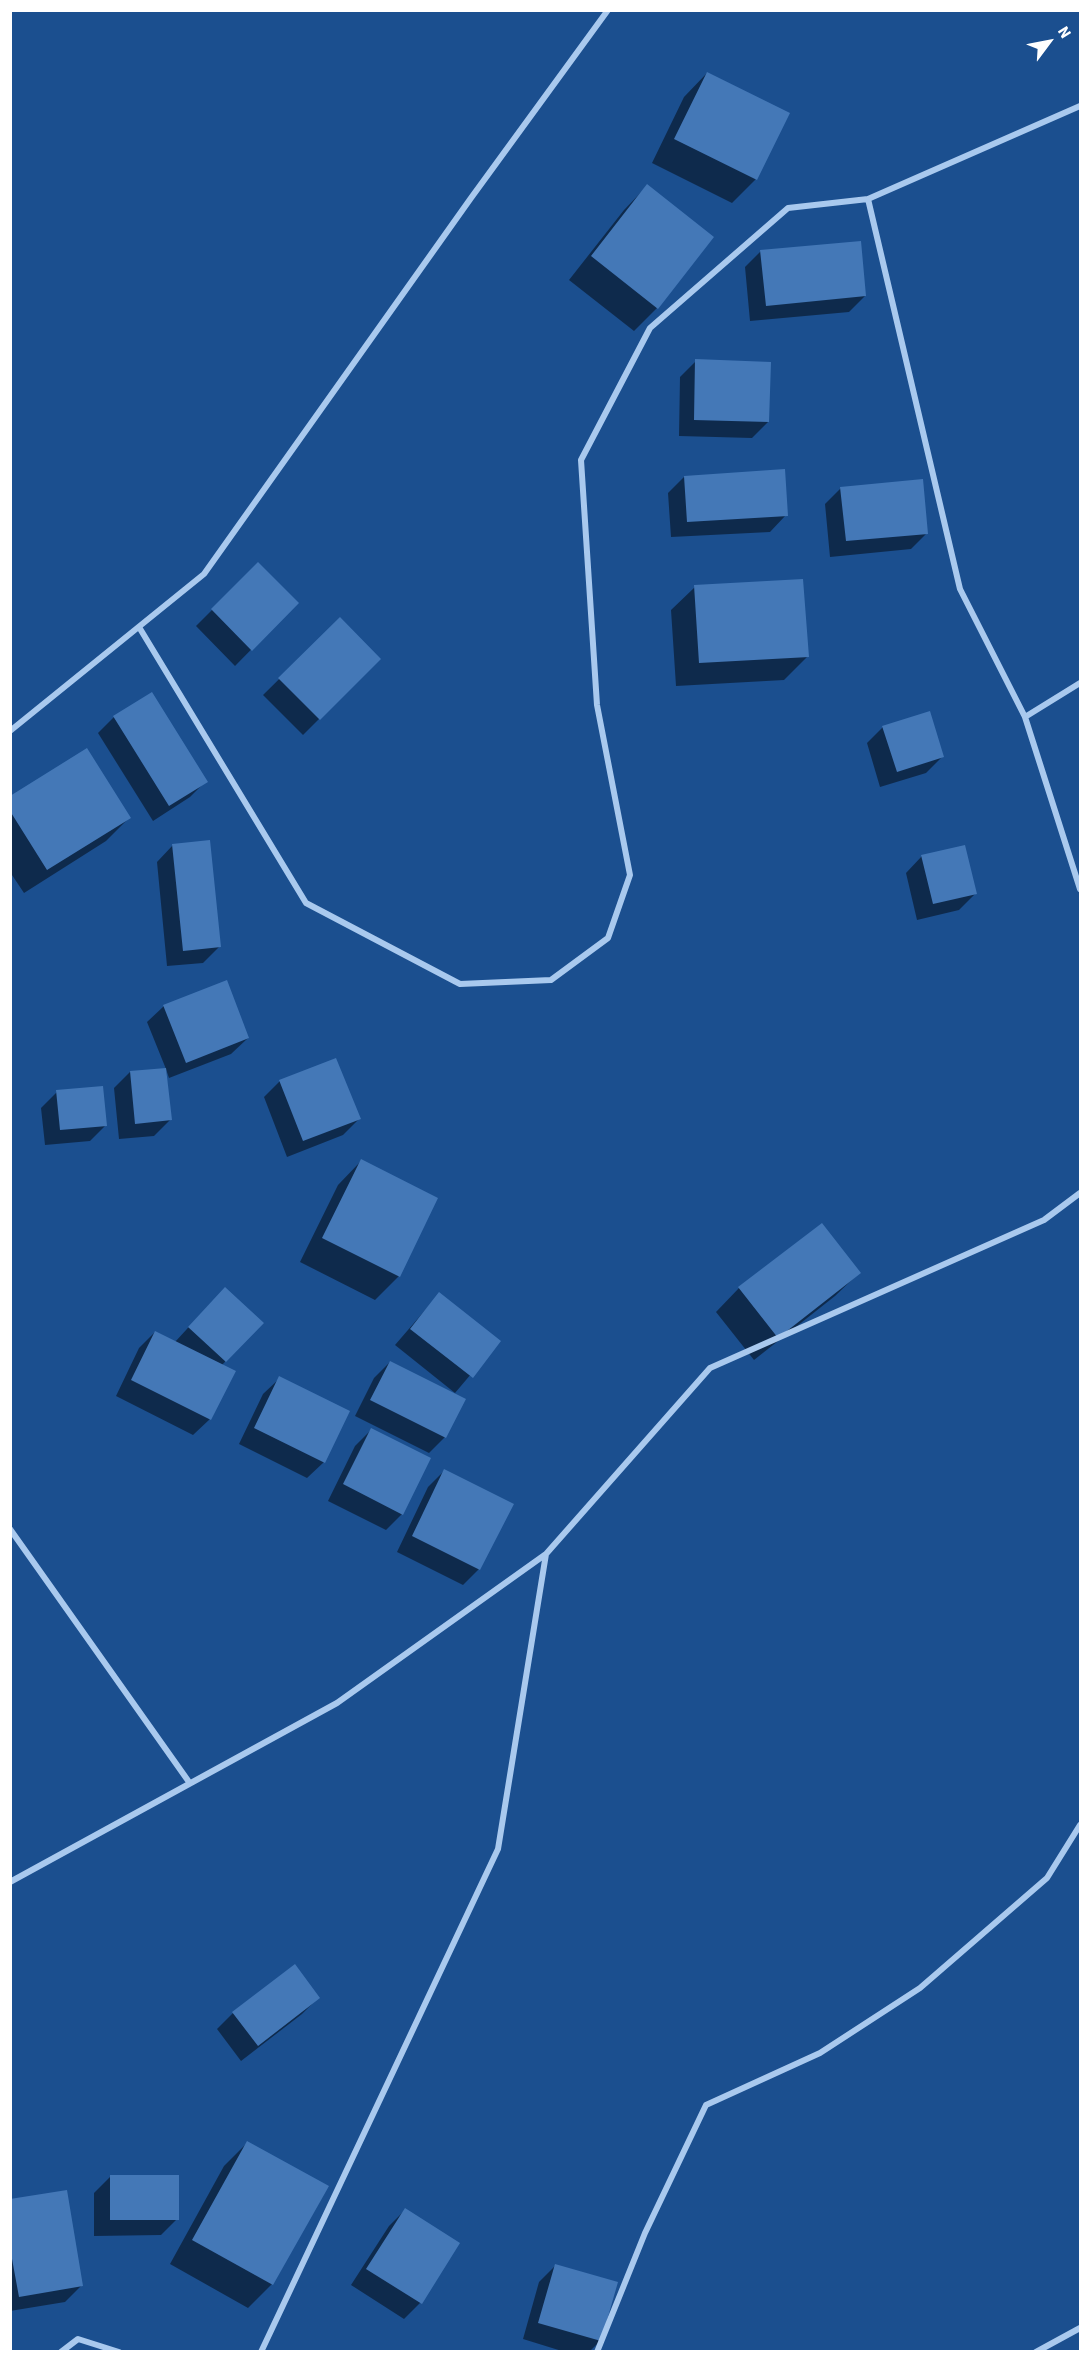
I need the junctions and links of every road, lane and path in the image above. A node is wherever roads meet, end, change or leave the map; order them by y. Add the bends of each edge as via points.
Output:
1 (608, 10) edge
2 (1080, 106) edge
3 (868, 199) junction
4 (139, 627) junction
5 (1080, 683) edge
6 (1025, 717) junction
7 (10, 731) edge
8 (1080, 889) edge
9 (1080, 1193) edge
10 (10, 1529) edge
11 (546, 1554) junction
12 (189, 1782) junction
13 (1080, 1825) edge
14 (10, 1882) edge
15 (1080, 2328) edge
16 (61, 2352) edge
17 (119, 2352) edge
18 (261, 2352) edge
19 (597, 2352) edge
20 (1036, 2352) edge

1 - 4 street via 204,574
2 - 3 street
3 - 4 street via 788,208 650,328 581,460 597,705 630,875 608,938 551,980 460,984 306,903
3 - 6 street via 960,589
4 - 7 street
5 - 6 street
6 - 8 street
9 - 11 street via 1044,1220 710,1368
10 - 12 street
11 - 12 street via 337,1703
11 - 18 street via 498,1849
12 - 14 street
13 - 19 street via 1047,1878 920,1988 820,2053 706,2105 645,2233
15 - 20 street
16 - 17 street via 78,2339

